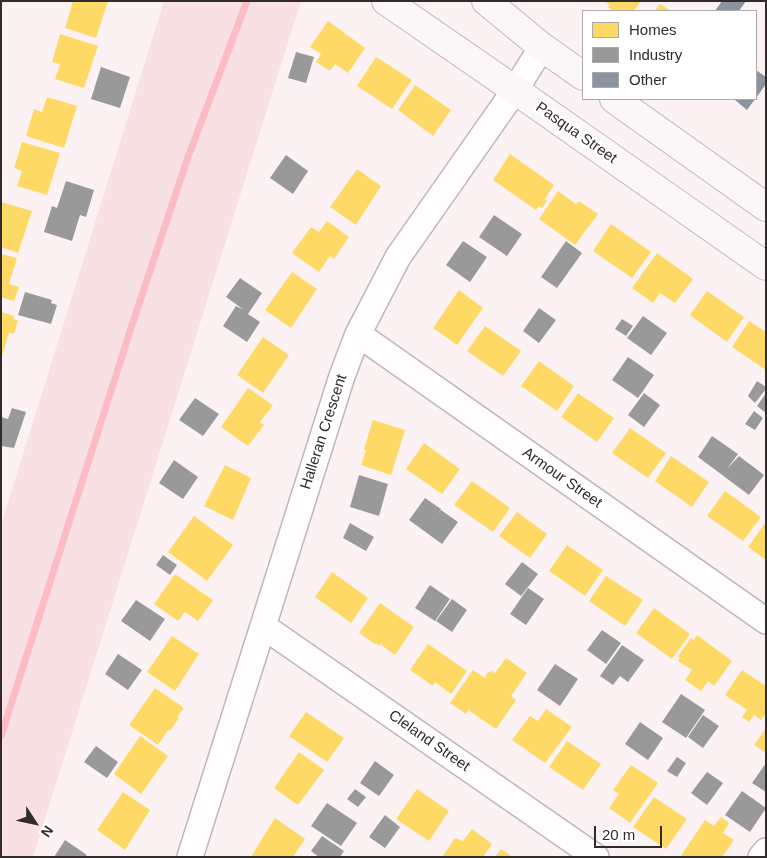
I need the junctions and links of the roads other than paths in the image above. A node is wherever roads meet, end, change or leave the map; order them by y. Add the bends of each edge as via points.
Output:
1 (386, 1) edge
2 (486, 1) edge
3 (542, 47) junction
4 (582, 75) edge
5 (515, 90) junction
6 (615, 100) edge
7 (766, 207) edge
8 (766, 266) edge
9 (358, 334) junction
10 (766, 621) edge
11 (263, 626) junction
12 (766, 850) edge
13 (190, 857) edge
14 (596, 857) edge
15 (761, 857) edge

1 - 5 main road, Pasqua Street
2 - 3 main road
3 - 4 main road
3 - 5 street, Halleran Crescent
5 - 8 main road, Pasqua Street
5 - 9 street, Halleran Crescent via 398,257
6 - 7 main road
9 - 10 street, Armour Street
9 - 11 street, Halleran Crescent
11 - 13 street, Halleran Crescent
11 - 14 street, Cleland Street
12 - 15 street

